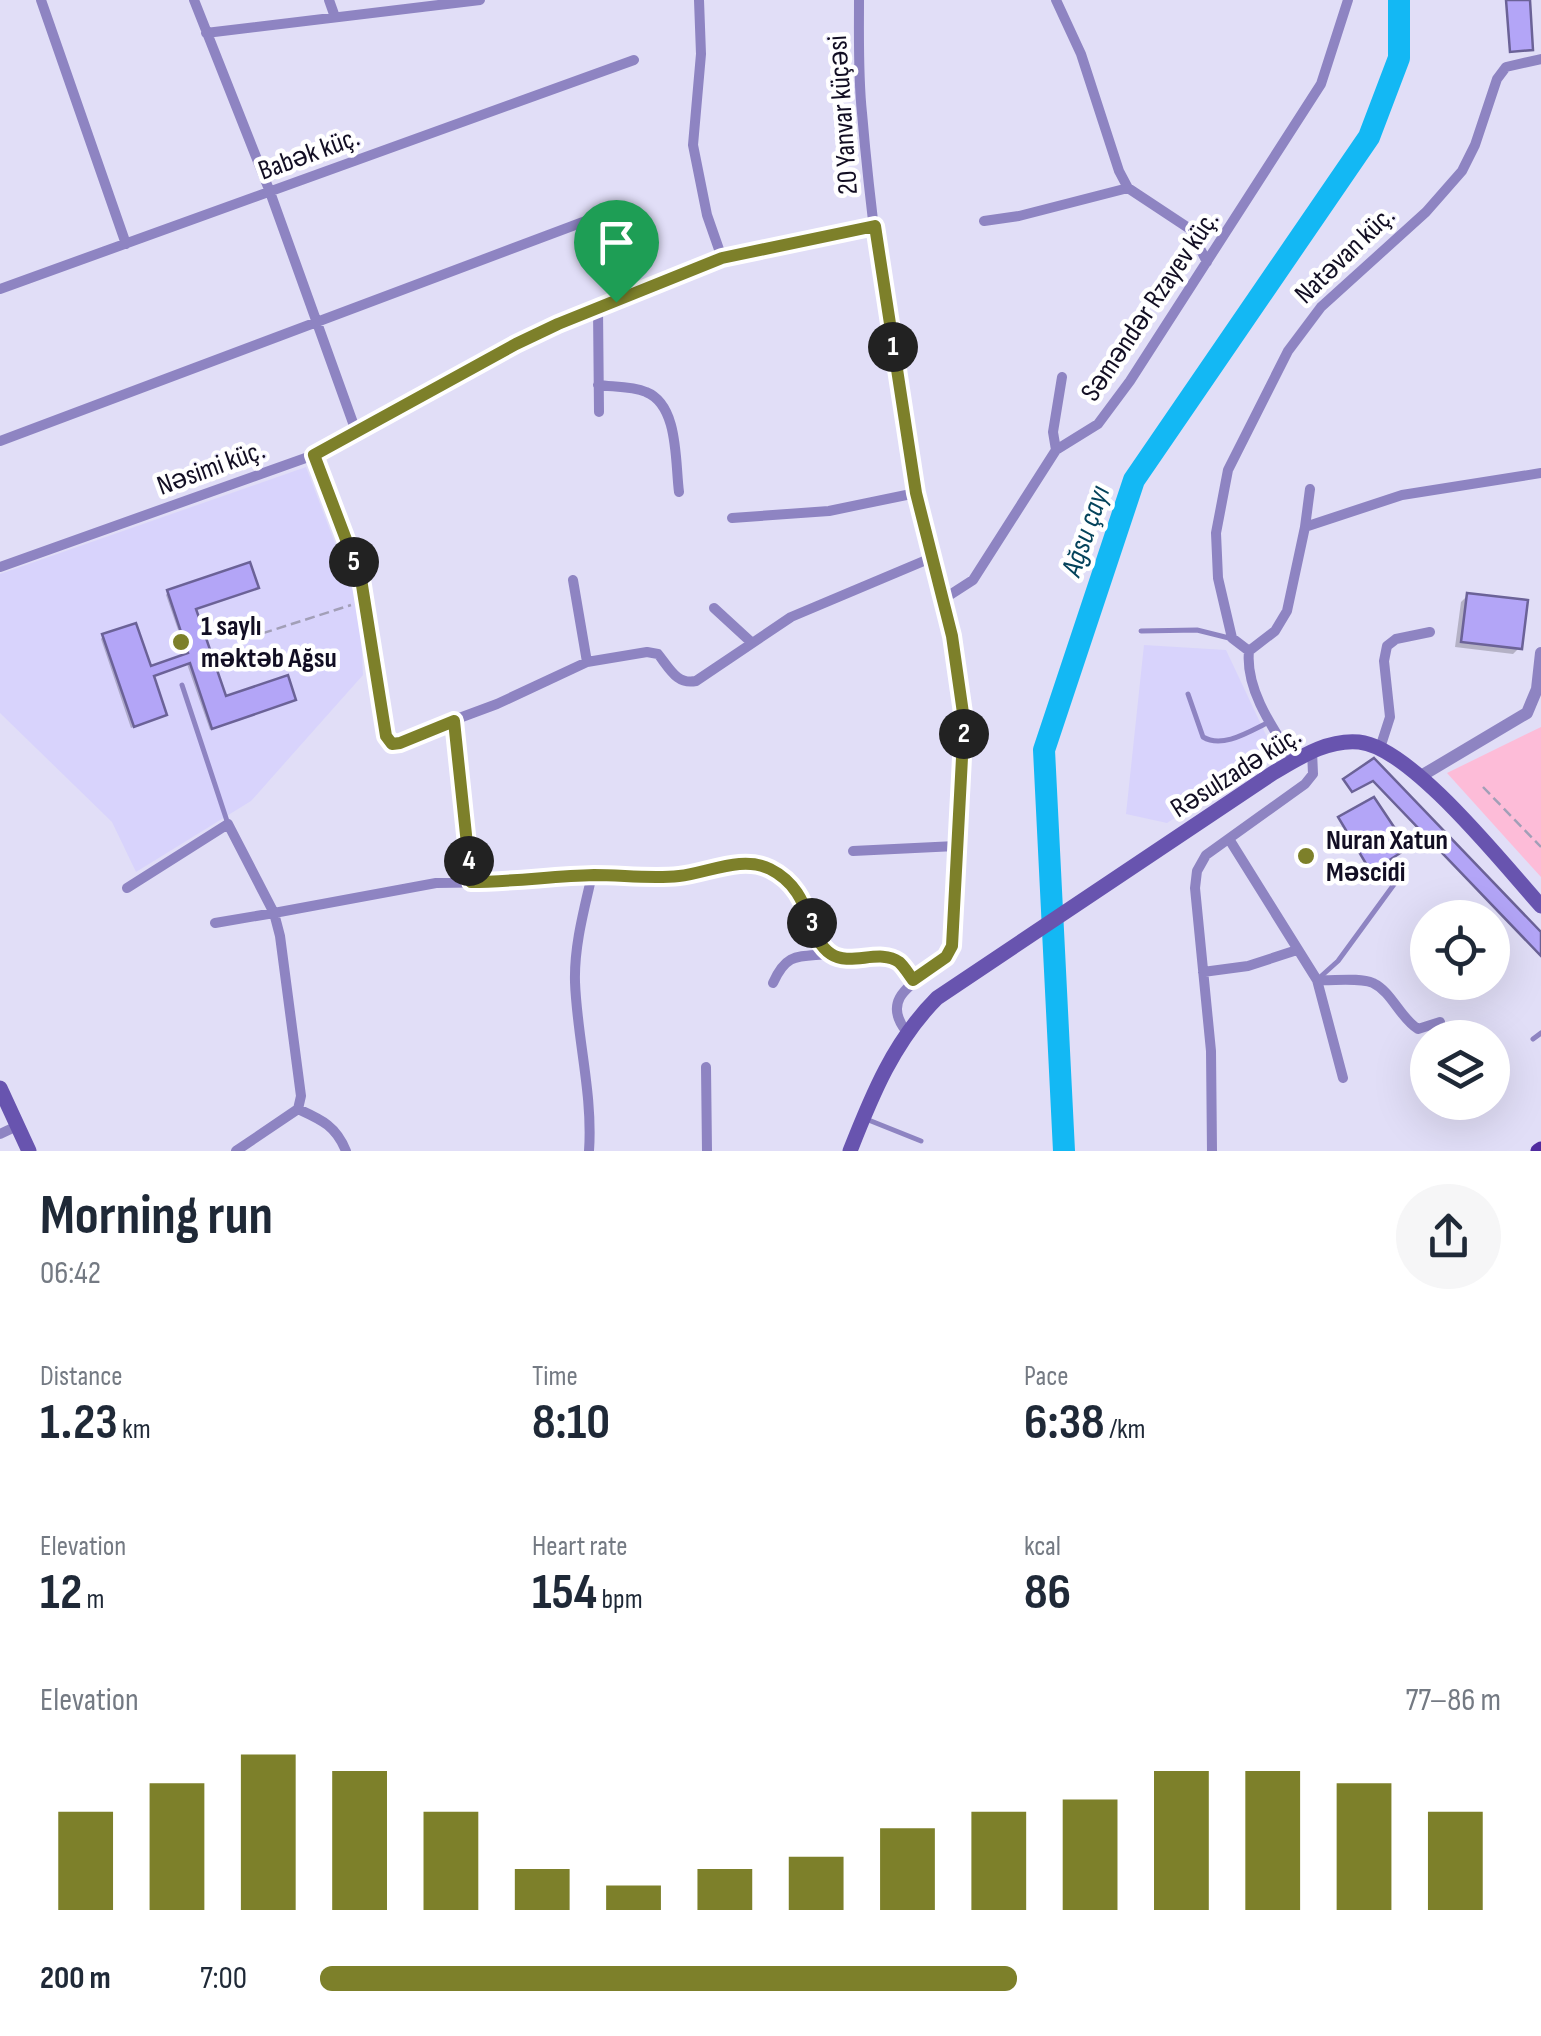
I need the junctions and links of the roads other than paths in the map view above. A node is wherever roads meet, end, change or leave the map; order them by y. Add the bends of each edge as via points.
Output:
1 (41, 0) edge
2 (194, 0) edge
3 (329, 0) edge
4 (480, 0) edge
5 (699, 0) edge
6 (858, 0) edge
7 (1056, 0) edge
8 (1348, 0) edge
9 (452, 2) edge
10 (336, 18) junction
11 (206, 33) junction
12 (1541, 59) edge
13 (634, 60) dead end
14 (1128, 188) junction
15 (270, 192) junction
16 (623, 207) dead end
17 (984, 221) dead end
18 (875, 226) junction
19 (126, 244) junction
20 (722, 258) junction
21 (1207, 262) junction
22 (0, 290) edge
23 (598, 309) junction
24 (316, 324) junction
25 (1062, 377) dead end
26 (598, 385) junction
27 (598, 412) dead end
28 (356, 434) junction
29 (0, 441) edge
30 (1056, 450) junction
31 (314, 455) junction
32 (1541, 473) edge
33 (1310, 489) dead end
34 (679, 492) dead end
35 (916, 493) junction
36 (732, 518) dead end
37 (1305, 526) junction
38 (931, 558) junction
39 (0, 567) edge
40 (573, 580) dead end
41 (942, 600) junction
42 (714, 608) dead end
43 (1142, 631) dead end
44 (1430, 632) dead end
45 (1232, 638) junction
46 (752, 642) junction
47 (1249, 651) junction
48 (1541, 654) edge
49 (587, 662) junction
50 (182, 686) dead end
51 (1188, 694) dead end
52 (454, 721) junction
53 (1269, 722) junction
54 (1380, 748) junction
55 (1312, 751) junction
56 (1294, 762) junction
57 (1421, 776) junction
58 (228, 824) junction
59 (1228, 839) junction
60 (956, 846) junction
61 (853, 851) dead end
62 (1406, 868) dead end
63 (592, 875) junction
64 (471, 882) junction
65 (127, 888) dead end
66 (1541, 906) edge
67 (274, 912) junction
68 (215, 923) dead end
69 (1297, 950) junction
70 (829, 954) junction
71 (1203, 972) junction
72 (913, 980) junction
73 (1317, 980) junction
74 (773, 983) dead end
75 (1410, 1023) edge
76 (906, 1031) junction
77 (1541, 1033) edge
78 (1533, 1040) dead end
79 (706, 1066) dead end
80 (1343, 1078) dead end
81 (0, 1088) edge
82 (298, 1110) junction
83 (863, 1118) junction
84 (18, 1126) junction
85 (0, 1134) edge
86 (920, 1141) dead end
87 (28, 1151) edge
88 (236, 1151) edge
89 (346, 1151) edge
90 (589, 1151) edge
91 (706, 1151) edge
92 (850, 1151) edge
93 (1212, 1151) edge

1 - 19 street
2 - 11 street
3 - 10 street
4 - 9 street
5 - 20 street via 694,158
6 - 18 street, 20 Yanvar küçəsi via 861,110
7 - 14 street
8 - 21 street, Səməndər Rzayev küç. via 1322,84
9 - 10 street
10 - 11 street
11 - 15 street
12 - 45 street, Natəvan küç. via 1506,68 1462,171 1321,308 1288,352 1228,470 1216,534
13 - 15 street, Babək küç.
14 - 17 street
14 - 21 street via 1190,229
15 - 19 street, Babək küç.
15 - 24 street
16 - 24 street
18 - 20 street, Nəsimi küç.
18 - 35 street, 20 Yanvar küçəsi
19 - 22 street, Babək küç.
20 - 23 street, Nəsimi küç.
21 - 30 street, Səməndər Rzayev küç. via 1098,424
23 - 26 street
23 - 28 street, Nəsimi küç. via 516,344
24 - 28 street
24 - 29 street
25 - 30 street
26 - 27 street
26 - 34 street via 645,391 663,403
28 - 31 street, Nəsimi küç.
30 - 41 street, Səməndər Rzayev küç. via 973,580
31 - 39 street, Nəsimi küç.
31 - 52 street via 366,600 386,736 400,743
32 - 37 street via 1402,494
33 - 37 street
35 - 36 street via 829,511
35 - 38 street, 20 Yanvar küçəsi
37 - 47 street via 1287,610 1275,631
38 - 41 street, 20 Yanvar küçəsi
38 - 46 street via 792,617
40 - 49 street
41 - 60 street, 20 Yanvar küçəsi via 964,720
42 - 46 street
43 - 45 lane via 1197,630
44 - 54 street via 1387,646 1390,716
45 - 47 street
46 - 49 street via 685,683 658,654
47 - 53 street
48 - 57 street via 1530,714
49 - 52 street
50 - 58 lane
51 - 53 lane via 1203,737 1212,742
52 - 64 street
53 - 56 street
54 - 55 main road, Rəsulzadə küç. via 1357,741
54 - 57 main road
55 - 56 main road, Rəsulzadə küç.
55 - 59 street via 1314,774 1305,784
56 - 76 main road, Rəsulzadə küç. via 974,972
57 - 66 main road
58 - 65 street
58 - 67 street
59 - 69 street
59 - 71 street via 1197,870
60 - 61 street
60 - 72 street, 20 Yanvar küçəsi via 952,946
62 - 73 lane
63 - 64 street
63 - 70 street via 682,876 751,863 769,868 803,900
63 - 90 street via 575,956
64 - 67 street
67 - 68 street
67 - 82 street
69 - 71 street
69 - 73 street
70 - 72 street via 887,958
70 - 74 street via 789,958
71 - 93 street
72 - 76 street via 896,1010
73 - 75 street via 1371,982
73 - 80 street
76 - 83 main road, Rəsulzadə küç.
77 - 78 lane
79 - 91 street
81 - 84 main road
82 - 88 street
82 - 89 street via 327,1122
83 - 86 lane
83 - 92 main road, Rəsulzadə küç.
84 - 85 street
84 - 87 main road

